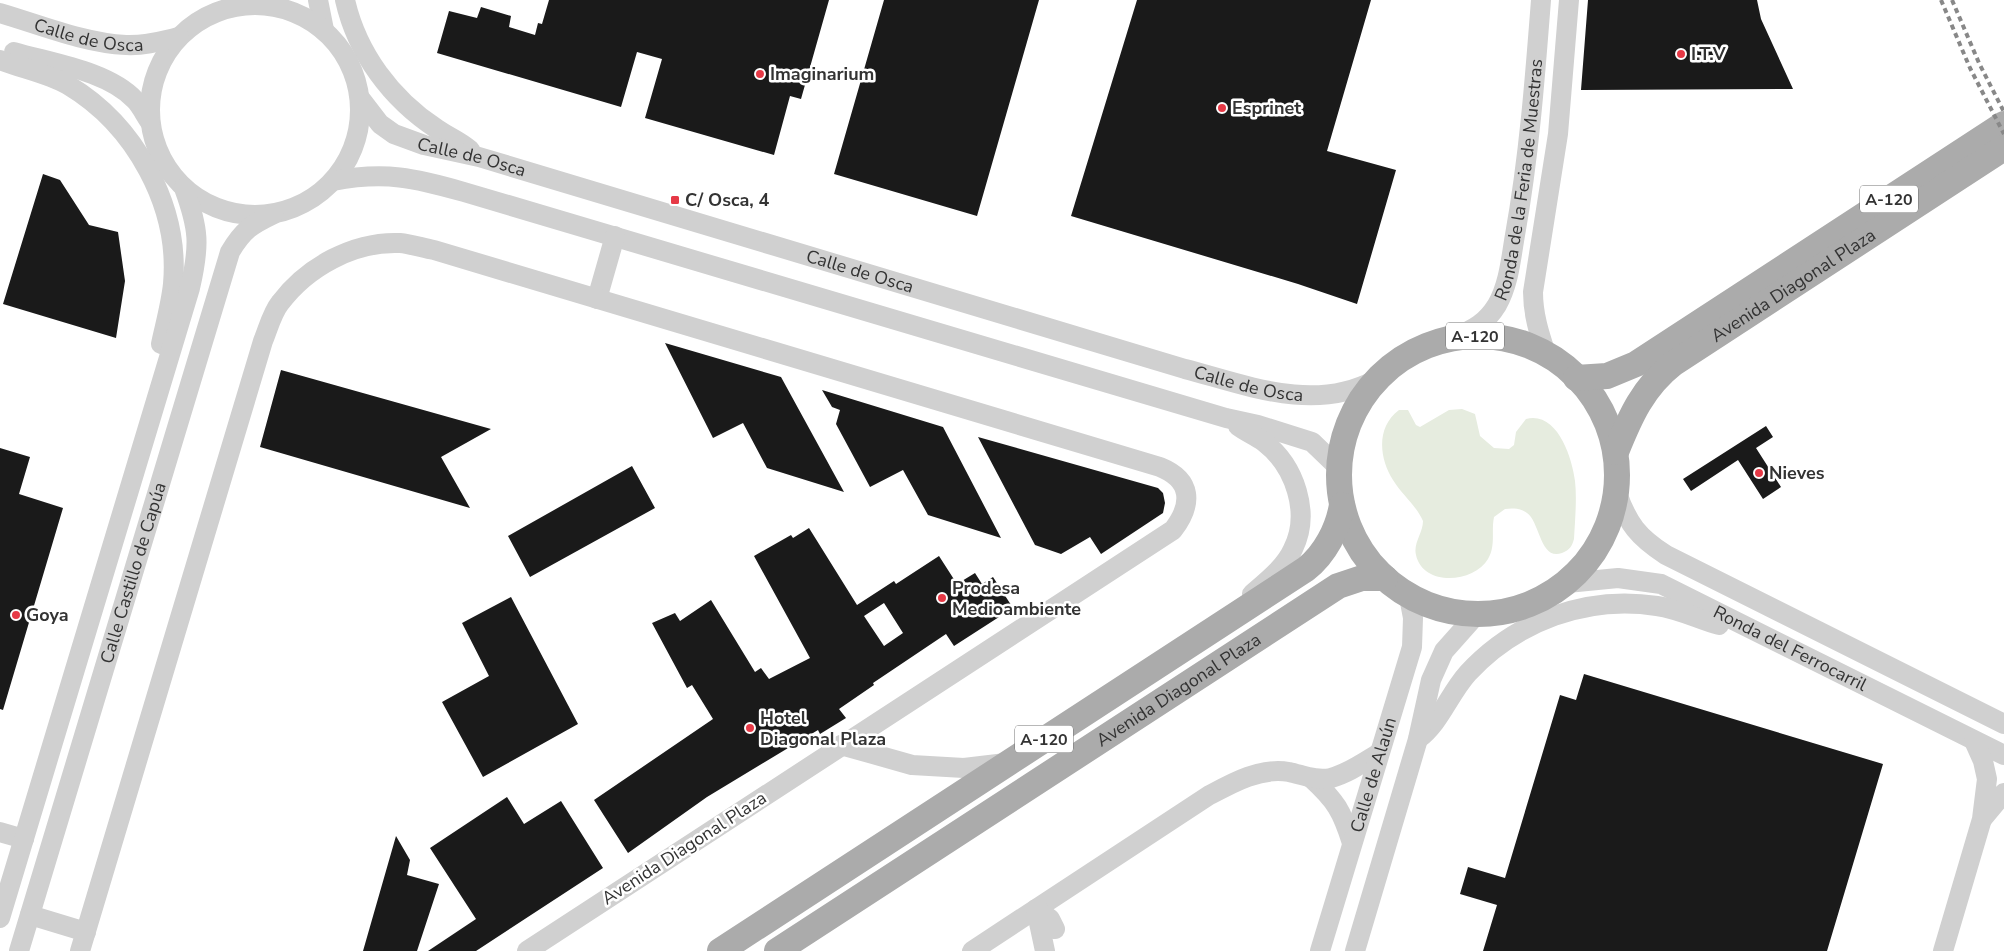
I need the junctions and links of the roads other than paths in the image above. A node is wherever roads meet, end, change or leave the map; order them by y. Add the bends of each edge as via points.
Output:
1 (318, 0) edge
2 (345, 0) edge
3 (1541, 0) edge
4 (1569, 0) edge
5 (250, 2) edge
6 (0, 13) edge
7 (324, 30) junction
8 (179, 37) junction
9 (0, 49) edge
10 (0, 60) edge
11 (360, 98) junction
12 (151, 124) junction
13 (2004, 124) edge
14 (2004, 148) edge
15 (479, 157) junction
16 (333, 181) junction
17 (184, 188) junction
18 (274, 214) junction
19 (614, 236) junction
20 (597, 299) junction
21 (1456, 337) junction
22 (1546, 354) junction
23 (1576, 378) junction
24 (1375, 380) junction
25 (1226, 418) junction
26 (147, 430) junction
27 (1616, 452) junction
28 (1339, 468) junction
29 (1616, 492) junction
30 (1342, 505) junction
31 (1385, 578) junction
32 (1567, 583) junction
33 (1409, 597) junction
34 (1476, 615) junction
35 (1743, 624) junction
36 (1203, 635) junction
37 (2004, 724) edge
38 (1418, 739) junction
39 (1974, 741) junction
40 (841, 745) junction
41 (1379, 753) junction
42 (2004, 755) edge
43 (1008, 763) junction
44 (1311, 778) junction
45 (2004, 793) edge
46 (1982, 820) junction
47 (0, 832) edge
48 (24, 839) junction
49 (1352, 843) junction
50 (1072, 886) junction
51 (1036, 909) junction
52 (30, 915) junction
53 (0, 918) edge
54 (1055, 929) junction
55 (1005, 930) junction
56 (83, 942) edge
57 (1046, 950) edge
58 (19, 951) edge
59 (527, 951) edge
60 (720, 951) edge
61 (777, 951) edge
62 (972, 951) edge
63 (1320, 951) edge
64 (1354, 951) edge
65 (1943, 951) edge

1 - 7 street
2 - 15 street via 361,47 387,86 416,115
3 - 21 street, Ronda de la Feria de Muestras via 1522,187 1506,282 1497,305 1480,326
4 - 22 street, Ronda de la Feria de Muestras via 1558,134 1533,292 1534,313
5 - 7 street via 301,14
5 - 8 street via 206,17
6 - 8 street, Calle de Osca via 103,42 128,45
7 - 11 street via 342,49 354,72
8 - 12 street via 164,56 155,77 150,101
9 - 12 street, Calle de Osca via 93,75 118,86 136,100
10 - 26 street via 67,84 98,108 130,140 145,162 160,198 172,238 173,284
11 - 15 street, Calle de Osca via 380,124 394,134 424,145
11 - 16 street via 361,116 355,142 344,167
12 - 17 street via 157,148 168,169
13 - 23 main road, Avenida Diagonal Plaza / A-120 via 1636,364 1607,376
14 - 27 main road, Avenida Diagonal Plaza / A-120 via 1674,362 1647,388
15 - 24 street, Calle de Osca via 1185,369 1272,392 1294,396 1322,395 1362,388
16 - 18 street via 296,208
16 - 19 street, Calle de Osca via 401,176
17 - 18 street via 204,202 226,211
17 - 26 street, Calle Castillo de Capúa via 196,222 197,259
18 - 52 street, Calle Castillo de Capúa via 251,225 239,236 230,252
19 - 20 street
19 - 25 street, Calle de Osca
20 - 40 street, Avenida Diagonal Plaza via 1160,467 1178,477 1187,496 1182,518 1173,530
20 - 56 street via 434,250 400,243 364,247 335,257 302,278 279,304 263,341
21 - 22 main road, A-120 via 1487,336 1518,342
21 - 24 main road, A-120 via 1419,349 1399,360
22 - 23 main road, A-120
23 - 27 main road, A-120 via 1601,412
24 - 28 main road, A-120 via 1349,421
25 - 28 street, Calle de Osca via 1312,442
25 - 36 street via 1264,442 1287,469 1297,489 1301,513 1299,532 1293,550 1281,567
26 - 48 street, Calle Castillo de Capúa
27 - 29 main road, A-120
28 - 30 main road, A-120
29 - 32 main road, A-120 via 1613,512 1598,547
29 - 37 street, Ronda del Ferrocarril via 1633,528 1666,555
30 - 31 main road, A-120 via 1351,532
30 - 36 main road, Avenida Diagonal Plaza / A-120 via 1339,522 1316,562
31 - 33 main road, A-120
31 - 61 main road, Avenida Diagonal Plaza / A-120 via 1362,578 1338,586
32 - 34 main road, A-120 via 1522,608
32 - 35 street, Ronda del Ferrocarril via 1618,578 1648,581 1677,591
33 - 34 main road, A-120 via 1439,609
33 - 41 street, Calle de Alaún via 1414,618 1412,647
34 - 38 street, Calle de Alaún via 1451,641 1437,664
35 - 38 street via 1718,625 1676,610 1639,604 1603,605 1556,615 1526,627 1483,658 1454,690 1430,730
35 - 39 street, Ronda del Ferrocarril
36 - 43 main road, Avenida Diagonal Plaza / A-120
38 - 64 street, Calle de Alaún
39 - 42 street, Ronda del Ferrocarril
39 - 46 street via 1983,760 1986,779
40 - 43 street, Avenida Diagonal Plaza via 912,765 964,768
40 - 59 street, Avenida Diagonal Plaza
41 - 44 street via 1330,778
41 - 49 street, Calle de Alaún
43 - 60 main road, Avenida Diagonal Plaza / A-120
44 - 49 street via 1342,812
44 - 50 street via 1287,772 1266,772 1239,780 1208,796
45 - 46 street
46 - 65 street
47 - 48 street
48 - 53 street, Calle Castillo de Capúa
49 - 63 street, Calle de Alaún
50 - 51 street
50 - 54 street
51 - 54 street via 1050,919
51 - 55 street
51 - 57 street
52 - 56 street
52 - 58 street, Calle Castillo de Capúa
54 - 57 street via 1054,942
55 - 57 street via 1022,934
55 - 62 street

